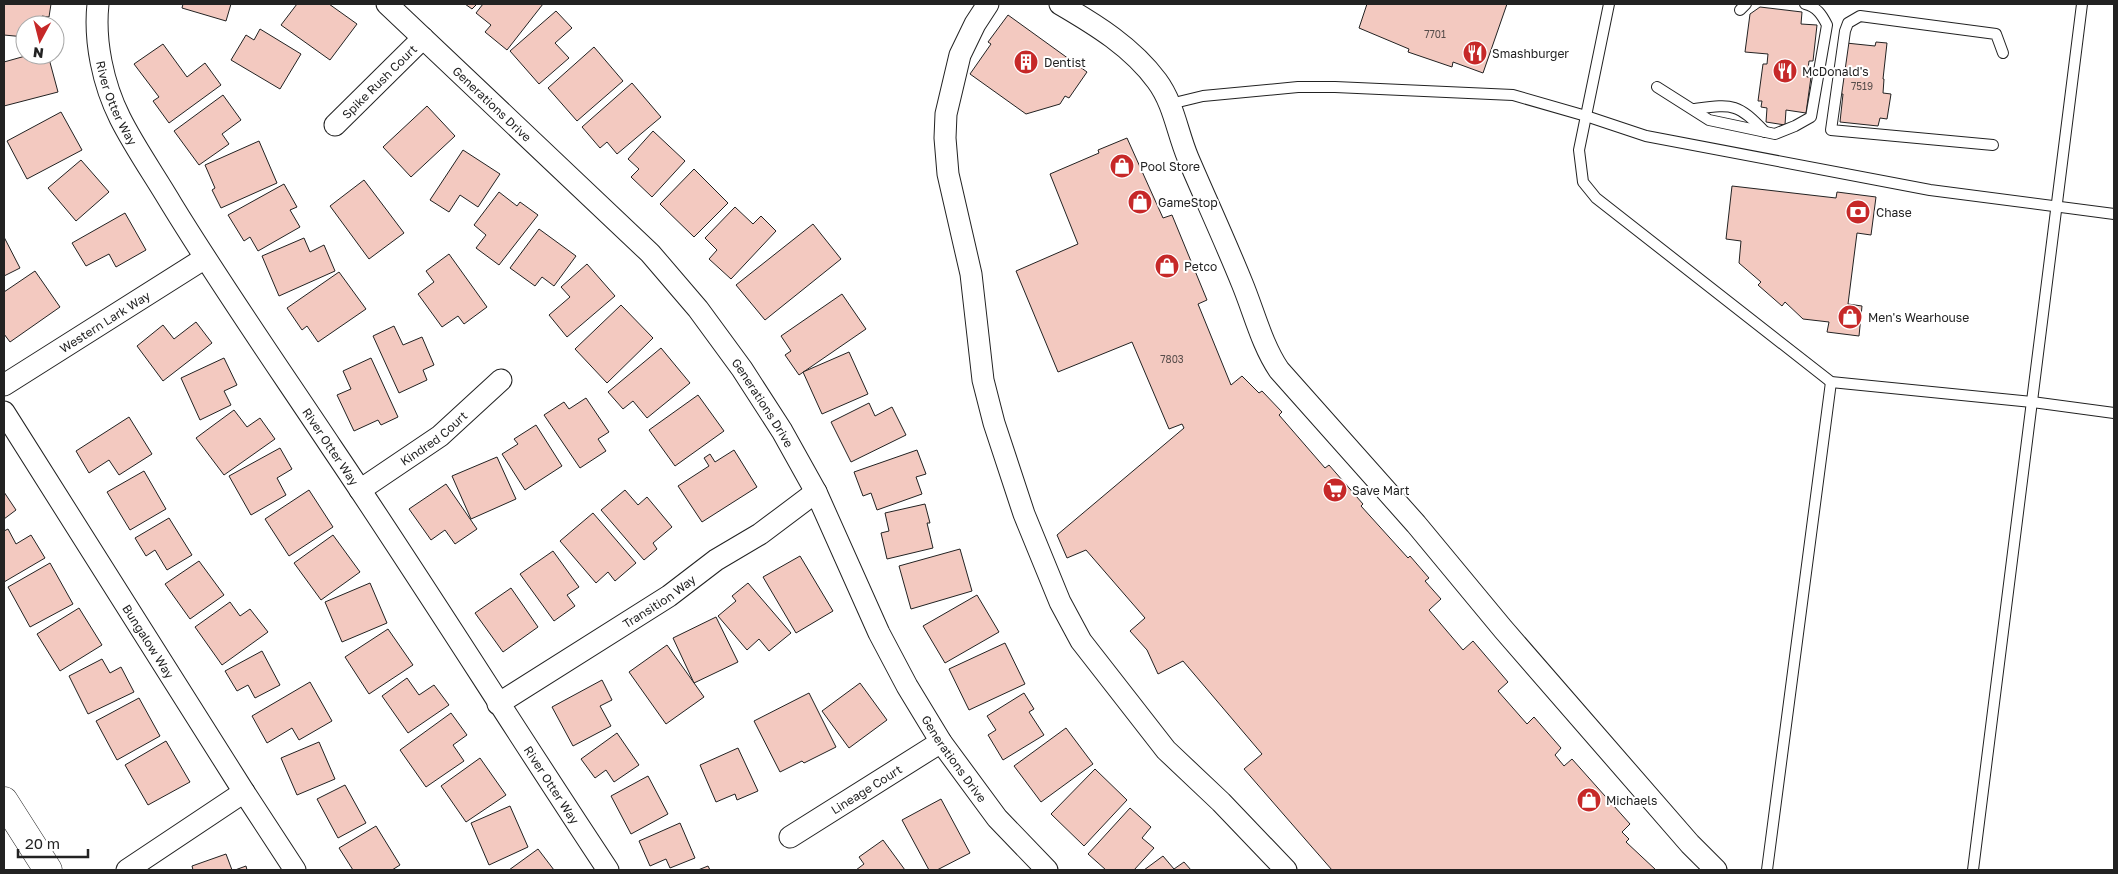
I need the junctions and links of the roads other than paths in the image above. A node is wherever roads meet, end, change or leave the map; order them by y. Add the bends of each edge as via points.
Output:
1 (98, 4) edge
2 (387, 4) edge
3 (988, 4) edge
4 (1060, 4) edge
5 (1609, 4) edge
6 (1805, 4) edge
7 (2082, 4) edge
8 (423, 38) junction
9 (2004, 53) dead end
10 (1657, 87) dead end
11 (1170, 104) junction
12 (1694, 109) junction
13 (1586, 116) junction
14 (335, 125) dead end
15 (1765, 132) junction
16 (1993, 145) dead end
17 (2057, 206) junction
18 (2114, 214) edge
19 (205, 258) junction
20 (501, 380) dead end
21 (1831, 382) junction
22 (4, 385) edge
23 (2032, 402) junction
24 (4, 412) edge
25 (2114, 413) edge
26 (360, 490) junction
27 (816, 492) junction
28 (498, 704) junction
29 (941, 742) junction
30 (244, 792) junction
31 (4, 801) edge
32 (790, 836) dead end
33 (48, 870) edge
34 (127, 870) edge
35 (295, 870) edge
36 (608, 870) edge
37 (1047, 870) edge
38 (1286, 870) edge
39 (1716, 870) edge
40 (1768, 870) edge
41 (1973, 870) edge

1 - 19 street, River Otter Way via 102,66 119,116
2 - 8 street, Generations Drive
3 - 38 street via 960,55 946,114 945,138 948,174 971,274 983,380 1024,514 1060,602 1081,641 1166,750
4 - 11 street via 1118,41 1158,82
5 - 13 lane
6 - 15 lane via 1822,14 1827,25 1811,116 1775,134
7 - 17 lane
8 - 14 street, Spike Rush Court
8 - 27 street, Generations Drive via 650,253 698,309 742,369
9 - 16 lane via 1996,34 1860,16 1848,23 1845,31 1831,130
10 - 12 lane
11 - 13 lane via 1204,96 1298,87 1335,87 1513,96
11 - 39 street via 1187,156 1279,370 1416,524 1503,630 1641,788
12 - 15 lane via 1709,120
12 - 15 lane via 1727,105 1747,113
13 - 17 lane via 1655,138 1930,190
13 - 21 lane via 1579,150 1583,182 1596,198
17 - 18 lane
17 - 23 lane
19 - 22 street, Western Lark Way
19 - 26 street, River Otter Way
20 - 26 street, Kindred Court via 440,436
21 - 23 lane
21 - 40 lane
23 - 25 lane
23 - 41 lane
24 - 30 street, Bungalow Way
26 - 28 street, River Otter Way
27 - 28 street, Transition Way via 669,596
27 - 29 street, Generations Drive via 879,633
28 - 36 street, River Otter Way
29 - 32 street, Lineage Court
29 - 37 street, Generations Drive via 997,818
30 - 34 street
30 - 35 street, Bungalow Way
31 - 33 main road

